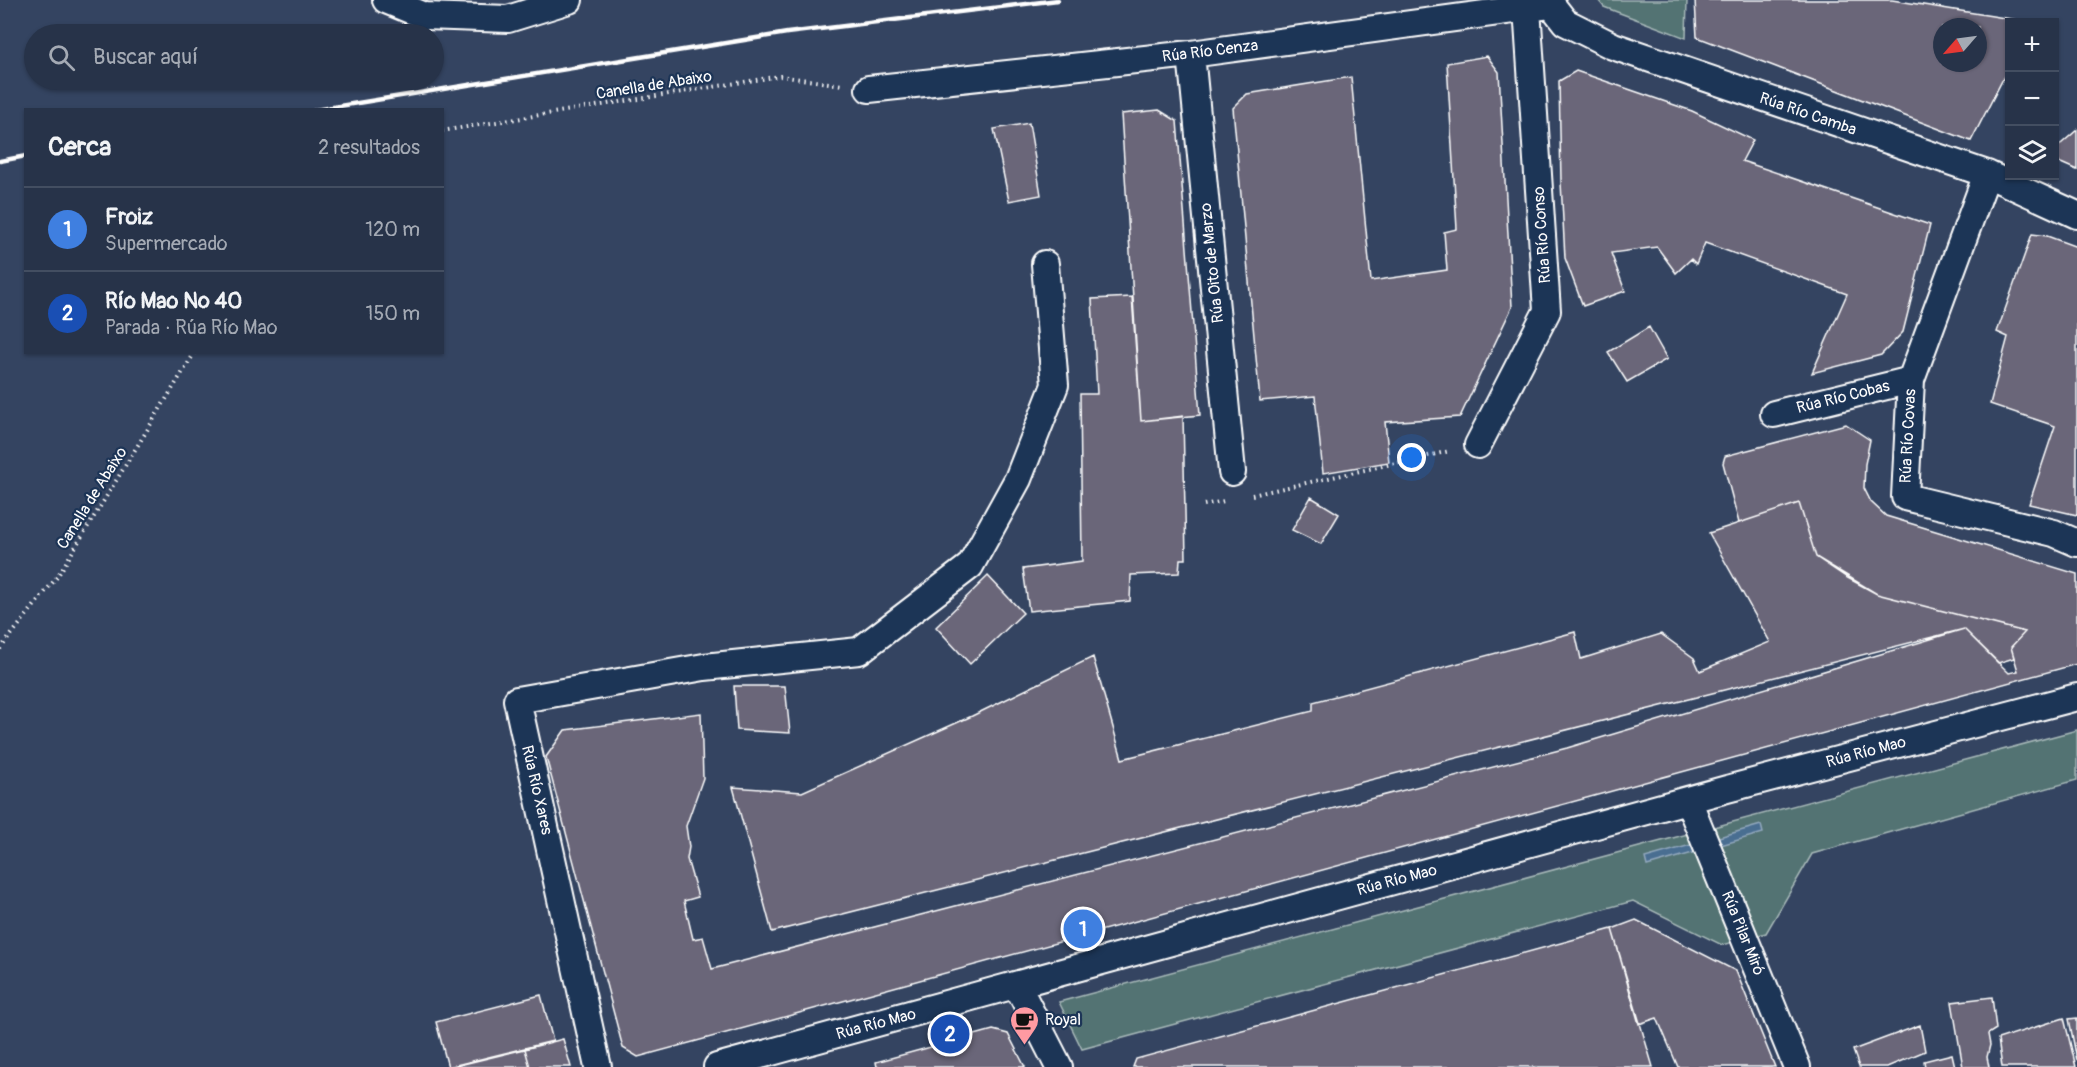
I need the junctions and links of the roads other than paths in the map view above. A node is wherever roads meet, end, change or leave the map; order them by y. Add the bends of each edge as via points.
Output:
1 (386, 0) edge
2 (558, 2) edge
3 (1542, 4) edge
4 (428, 8) edge
5 (1191, 54) junction
6 (869, 89) road end
7 (1987, 174) junction
8 (2077, 215) edge
9 (1045, 264) dead end
10 (1911, 380) junction
11 (1774, 414) dead end
12 (1478, 445) road end
13 (1232, 472) dead end
14 (2077, 543) edge
15 (2077, 697) edge
16 (1688, 800) junction
17 (1017, 985) junction
18 (598, 1067) edge
19 (717, 1067) edge
20 (1059, 1067) edge
21 (1797, 1067) edge

1 - 4 street
2 - 4 street via 508,19
3 - 5 street, Rúa Río Cenza
3 - 7 street, Rúa Río Camba via 1565,22 1613,46
3 - 12 street, Rúa Río Conso via 1547,311
5 - 6 street, Rúa Río Cenza
5 - 13 street, Rúa Oito de Marzo
7 - 8 street, Rúa Río Camba
7 - 10 street, Rúa Río Covas
9 - 18 street, Rúa Río Xares via 1055,385 1018,478 969,566 859,651 704,667 517,700
10 - 11 street, Rúa Río Cobas
10 - 14 street, Rúa Río Covas via 1905,497 2054,533
15 - 16 street, Rúa Río Mao
16 - 17 street, Rúa Río Mao
16 - 21 street, Rúa Pilar Miró
17 - 19 street, Rúa Río Mao
17 - 20 street

